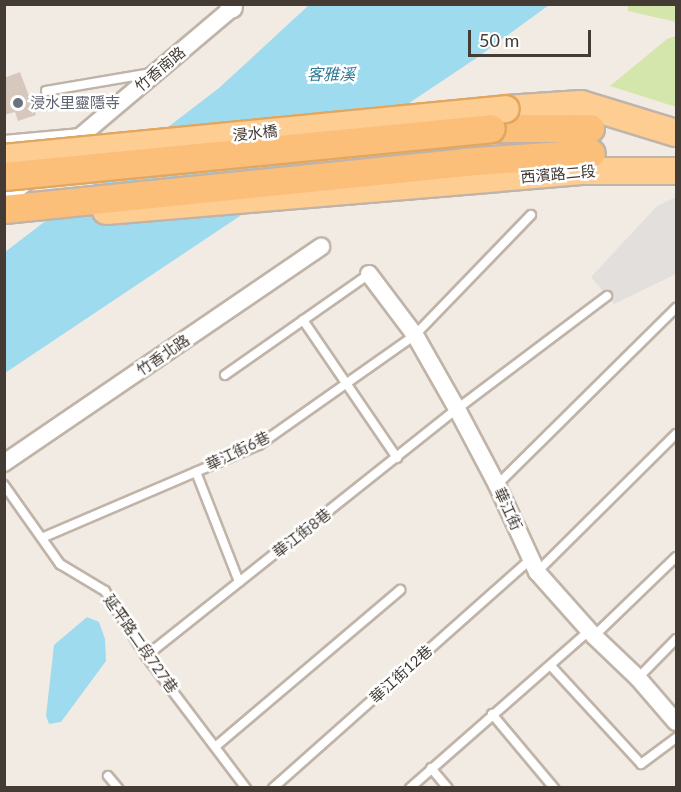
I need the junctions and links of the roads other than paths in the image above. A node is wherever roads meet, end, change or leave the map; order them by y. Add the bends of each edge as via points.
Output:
1 (233, 6) edge
2 (157, 72) junction
3 (46, 91) dead end
4 (498, 118) junction
5 (84, 133) junction
6 (676, 133) edge
7 (4, 140) edge
8 (590, 140) junction
9 (676, 142) edge
10 (4, 158) edge
11 (676, 165) edge
12 (676, 171) edge
13 (4, 176) edge
14 (4, 200) edge
15 (4, 209) edge
16 (531, 215) dead end
17 (4, 219) edge
18 (321, 247) dead end
19 (369, 274) joint
20 (607, 296) dead end
21 (676, 308) edge
22 (303, 320) junction
23 (415, 335) junction
24 (225, 375) dead end
25 (346, 383) junction
26 (457, 410) junction
27 (676, 434) edge
28 (397, 458) junction
29 (4, 463) edge
30 (196, 472) junction
31 (4, 485) edge
32 (497, 485) junction
33 (44, 537) junction
34 (676, 557) edge
35 (533, 566) junction
36 (239, 582) junction
37 (400, 590) dead end
38 (592, 634) junction
39 (676, 639) edge
40 (146, 656) junction
41 (551, 666) junction
42 (638, 678) junction
43 (492, 714) junction
44 (676, 722) edge
45 (676, 738) edge
46 (216, 747) junction
47 (431, 768) junction
48 (108, 776) dead end
49 (118, 788) edge
50 (246, 788) edge
51 (273, 788) edge
52 (410, 788) edge
53 (447, 788) edge
54 (554, 788) edge

1 - 2 street, 竹香南路
2 - 3 lane
2 - 5 street, 竹香南路
4 - 6 main road via 581,104
4 - 8 highway
4 - 10 main road, 浸水橋, bridge
4 - 13 highway, 浸水橋, bridge
5 - 7 lane
5 - 14 street, 竹香南路
8 - 9 main road
8 - 11 main road, 西濱路二段
8 - 15 highway via 463,162
12 - 17 main road, 西濱路二段 via 587,171
16 - 23 lane, 華江街6巷
18 - 29 street, 竹香北路
19 - 22 lane
19 - 23 street, 華江街
20 - 26 lane, 華江街8巷
21 - 32 lane
22 - 24 lane
22 - 25 lane
23 - 25 lane, 華江街6巷
23 - 26 street, 華江街
25 - 28 lane
25 - 30 lane, 華江街6巷 via 259,445
26 - 28 lane, 華江街8巷
26 - 32 street, 華江街
27 - 35 lane, 華江街12巷
28 - 36 lane, 華江街8巷
30 - 33 lane, 華江街6巷
30 - 36 lane
31 - 33 lane, 延平路二段727巷
32 - 35 street, 華江街
33 - 40 lane, 延平路二段727巷 via 60,564 105,591
34 - 38 lane
35 - 38 street, 華江街
35 - 51 lane, 華江街12巷
36 - 40 lane, 華江街8巷
37 - 46 lane
38 - 41 lane
38 - 42 street, 華江街
39 - 42 lane
40 - 46 lane, 延平路二段727巷
41 - 43 lane
41 - 45 lane via 641,764
42 - 44 street, 華江街
43 - 47 lane
43 - 54 lane
46 - 50 lane, 延平路二段727巷
47 - 52 lane
47 - 53 lane
48 - 49 lane

